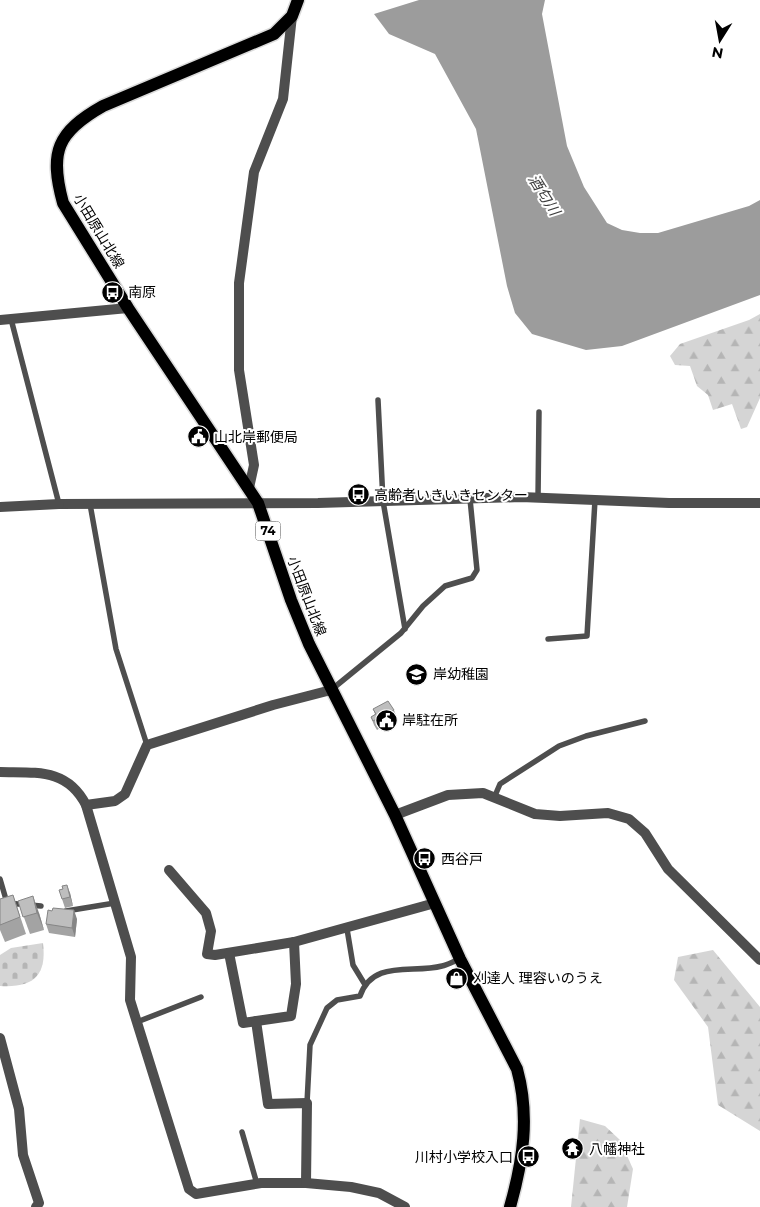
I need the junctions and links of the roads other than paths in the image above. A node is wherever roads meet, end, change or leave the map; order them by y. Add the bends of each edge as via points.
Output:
1 (298, 0) edge
2 (292, 16) junction
3 (128, 308) junction
4 (11, 319) junction
5 (0, 320) edge
6 (378, 400) dead end
7 (539, 412) dead end
8 (249, 488) junction
9 (538, 498) junction
10 (470, 499) junction
11 (595, 500) junction
12 (382, 501) junction
13 (258, 503) junction
14 (760, 503) edge
15 (59, 504) junction
16 (90, 504) junction
17 (0, 507) edge
18 (405, 629) junction
19 (548, 638) dead end
20 (331, 690) junction
21 (645, 721) dead end
22 (147, 745) junction
23 (0, 772) edge
24 (494, 798) junction
25 (86, 805) junction
26 (395, 815) junction
27 (169, 870) dead end
28 (0, 879) edge
29 (115, 903) junction
30 (436, 903) junction
31 (41, 906) dead end
32 (58, 912) edge
33 (347, 929) junction
34 (294, 942) junction
35 (229, 953) junction
36 (460, 959) junction
37 (760, 960) edge
38 (364, 983) junction
39 (201, 998) dead end
40 (256, 1021) junction
41 (138, 1022) junction
42 (0, 1038) edge
43 (307, 1103) junction
44 (242, 1132) dead end
45 (257, 1184) junction
46 (306, 1184) junction
47 (39, 1206) edge
48 (405, 1207) edge
49 (510, 1207) edge

1 - 2 main road, 小田原山北線 / 74
2 - 3 main road, 小田原山北線 / 74 via 274,34 96,110 70,128 60,145 56,161 57,183 63,203
2 - 8 street via 283,99 254,172 239,283 239,370 254,465
3 - 4 street
3 - 8 main road, 小田原山北線 / 74
4 - 5 street
4 - 15 lane
6 - 12 lane
7 - 9 lane
8 - 13 main road, 小田原山北線 / 74
9 - 10 street
9 - 11 street
10 - 12 street
10 - 18 lane via 477,570 472,578 445,586
11 - 14 street
11 - 19 lane via 587,636
12 - 13 street
12 - 18 lane
13 - 16 street
13 - 20 main road, 小田原山北線 / 74 via 291,600
15 - 16 street
15 - 17 street
16 - 22 lane via 116,649
18 - 20 lane
20 - 22 street
20 - 26 main road, 小田原山北線 / 74
21 - 24 lane via 559,746 500,784
22 - 25 street via 125,794 116,800
23 - 25 street via 46,773 62,778 80,792
24 - 26 street via 483,793 448,795
24 - 37 street via 535,814 608,813 629,819 645,834 668,870
25 - 29 street
26 - 30 main road, 小田原山北線 / 74
27 - 35 street via 206,913 211,931 207,954
28 - 31 lane via 7,903
29 - 32 lane
29 - 41 street via 131,957 130,1000
30 - 33 street
30 - 36 main road, 小田原山北線 / 74
33 - 34 street
33 - 38 lane via 353,965
34 - 35 street
34 - 40 street via 296,984 292,1016
35 - 40 street via 243,1023
36 - 38 lane via 441,966 401,968 378,974
36 - 49 main road, 小田原山北線 / 74 via 508,1049 522,1088 524,1139
38 - 43 lane via 360,996 337,1000 327,1008 310,1045
39 - 41 lane
40 - 43 street via 268,1104
41 - 45 street via 189,1189 196,1194 211,1193
42 - 47 street via 19,1109 23,1155
43 - 46 street
44 - 45 lane
45 - 46 street
46 - 48 street via 351,1187 379,1193

